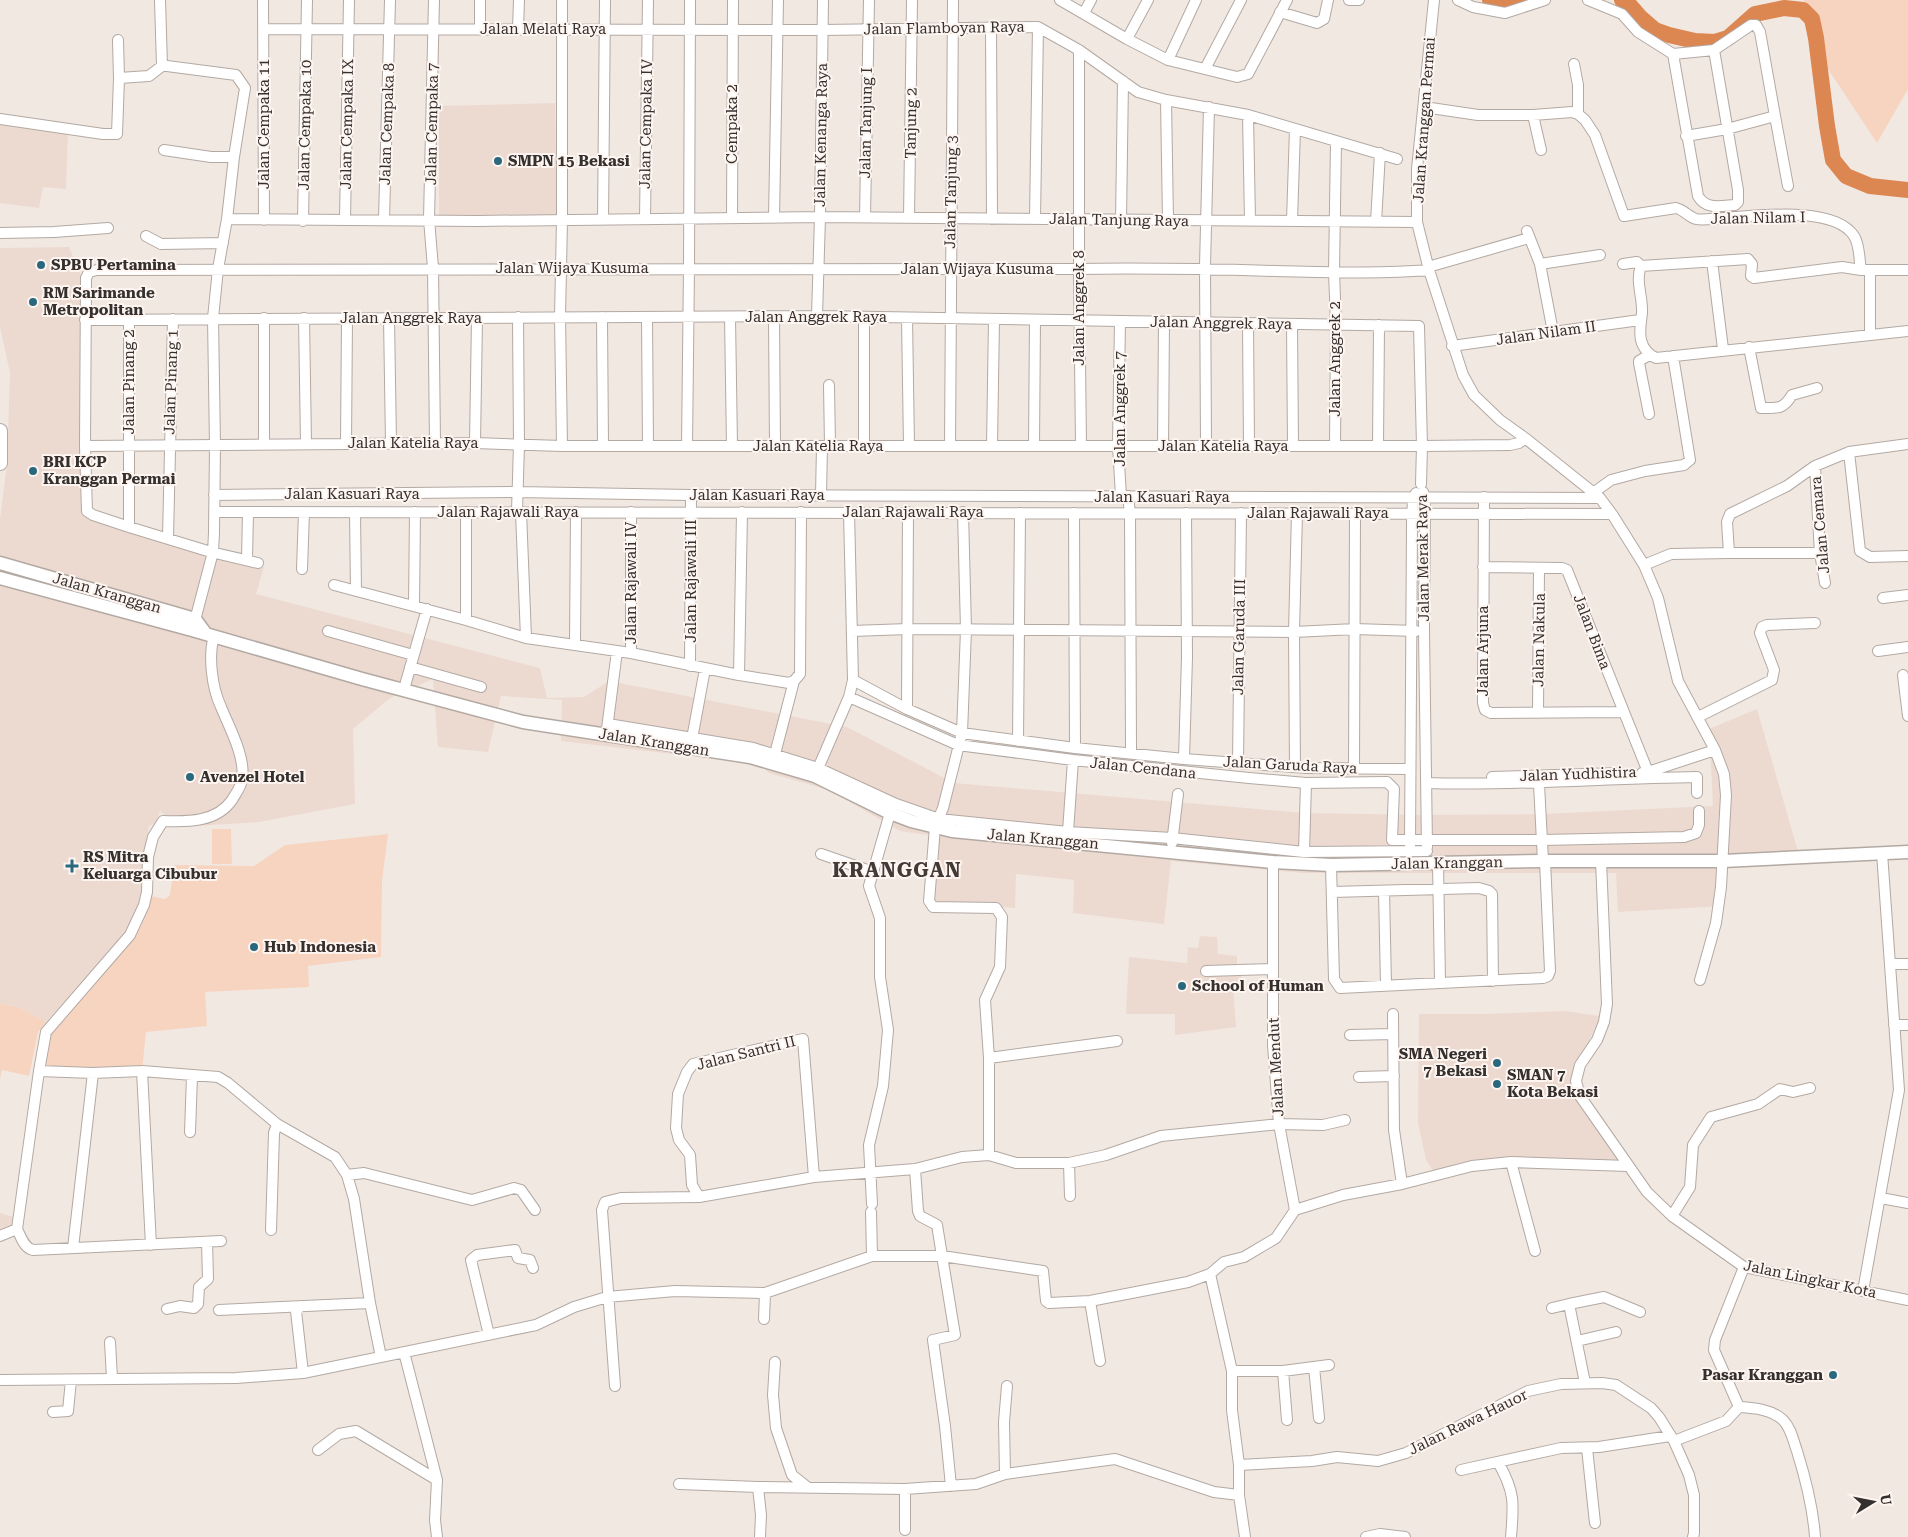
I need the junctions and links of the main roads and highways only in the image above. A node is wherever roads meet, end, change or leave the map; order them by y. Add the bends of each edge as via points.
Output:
1 (0, 432) edge
2 (0, 463) edge
3 (1, 564) edge
4 (0, 578) edge
5 (194, 624) junction
6 (1908, 852) edge

1 - 2 highway
3 - 5 main road, Jalan Kranggan
4 - 5 main road, Jalan Kranggan
5 - 6 main road, Jalan Kranggan via 210,635 523,722 607,729 691,743 816,772 890,813 937,823 960,832 1172,844 1273,862 1331,865 1410,858 1723,861

